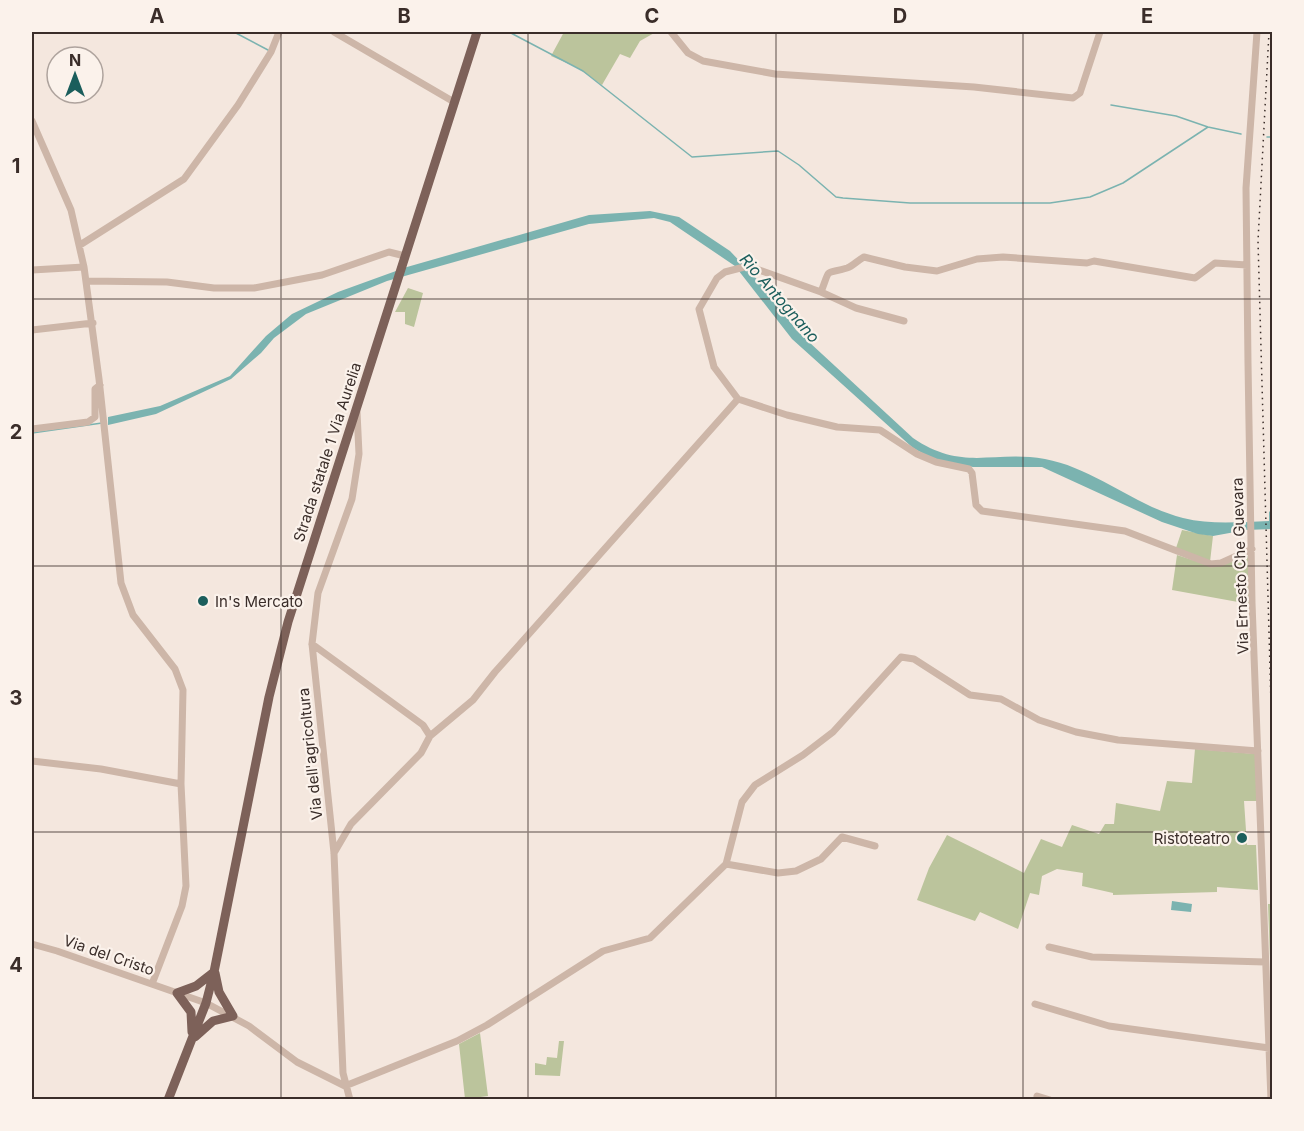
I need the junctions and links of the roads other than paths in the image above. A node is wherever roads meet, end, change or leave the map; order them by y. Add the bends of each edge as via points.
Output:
1 (279, 32) edge
2 (334, 32) edge
3 (477, 32) edge
4 (671, 32) edge
5 (1100, 32) edge
6 (1257, 32) edge
7 (454, 102) junction
8 (32, 121) edge
9 (80, 245) junction
10 (404, 257) junction
11 (1247, 265) junction
12 (84, 267) junction
13 (32, 270) edge
14 (87, 281) junction
15 (821, 292) junction
16 (904, 321) dead end
17 (93, 322) junction
18 (32, 330) edge
19 (100, 385) junction
20 (738, 399) junction
21 (357, 412) junction
22 (32, 429) edge
23 (1252, 549) junction
24 (312, 644) junction
25 (430, 736) junction
26 (1258, 751) junction
27 (32, 761) edge
28 (181, 784) junction
29 (875, 846) dead end
30 (334, 853) junction
31 (726, 864) junction
32 (32, 945) edge
33 (1049, 947) dead end
34 (1265, 962) junction
35 (214, 972) junction
36 (152, 984) junction
37 (177, 993) junction
38 (206, 1003) junction
39 (1035, 1004) dead end
40 (232, 1016) junction
41 (191, 1041) junction
42 (1269, 1048) junction
43 (345, 1086) junction
44 (1037, 1096) dead end
45 (168, 1100) edge
46 (350, 1100) edge
47 (1050, 1100) edge
48 (1271, 1100) edge

1 - 9 street via 243,96 184,179
2 - 7 street
3 - 7 main road, Strada statale 1 Via Aurelia
4 - 5 street via 694,57 775,74 974,87 1073,98 1080,93
6 - 11 street, Via Ernesto Che Guevara via 1246,188
7 - 10 main road, Strada statale 1 Via Aurelia
8 - 9 street via 71,210
9 - 12 street
10 - 14 street via 389,252 322,275 254,288
10 - 21 main road, Strada statale 1 Via Aurelia
11 - 15 street via 1215,263 1195,278 1094,261 1004,257 978,259 937,271 864,257 851,267 829,272
11 - 23 street, Via Ernesto Che Guevara
12 - 13 street
12 - 14 street
14 - 17 street
15 - 16 street via 856,308
15 - 20 street via 748,266 717,278 699,309 714,367
17 - 18 street
17 - 19 street
19 - 22 street via 96,389 95,417 88,422
19 - 28 street via 121,584 133,615 181,680
20 - 23 street via 837,427 880,430 917,454 969,469 976,505 982,511 1125,531 1216,565
20 - 25 street via 474,700
21 - 24 street, Via dell'agricoltura via 359,454 352,499 318,593
21 - 35 main road, Strada statale 1 Via Aurelia via 345,437 277,663
23 - 26 street, Via Ernesto Che Guevara
24 - 25 street via 423,725
24 - 30 street, Via dell'agricoltura
25 - 30 street via 421,753 351,824
26 - 31 street via 1118,740 1076,732 1039,720 995,697 970,695 914,659 901,657 833,732 746,794
26 - 34 street, Via Ernesto Che Guevara
27 - 28 street
28 - 36 street via 185,896
29 - 31 street via 842,837 820,859 788,873
30 - 43 street, Via dell'agricoltura
31 - 43 street via 650,938 603,951 457,1041
32 - 36 street, Via del Cristo
33 - 34 street via 1092,957
34 - 42 street, Via Ernesto Che Guevara
35 - 37 main road via 196,986
35 - 38 main road, Strada statale 1 Via Aurelia
35 - 40 main road
36 - 37 street, Via del Cristo
37 - 38 street, Via del Cristo
37 - 41 main road via 191,1012
38 - 40 street, Via del Cristo
38 - 41 main road, Strada statale 1 Via Aurelia
39 - 42 street via 1095,1023
40 - 41 main road via 205,1026
40 - 43 street, Via del Cristo via 297,1062
41 - 45 main road
42 - 48 street, Via Ernesto Che Guevara
43 - 46 street, Via dell'agricoltura
44 - 47 street

